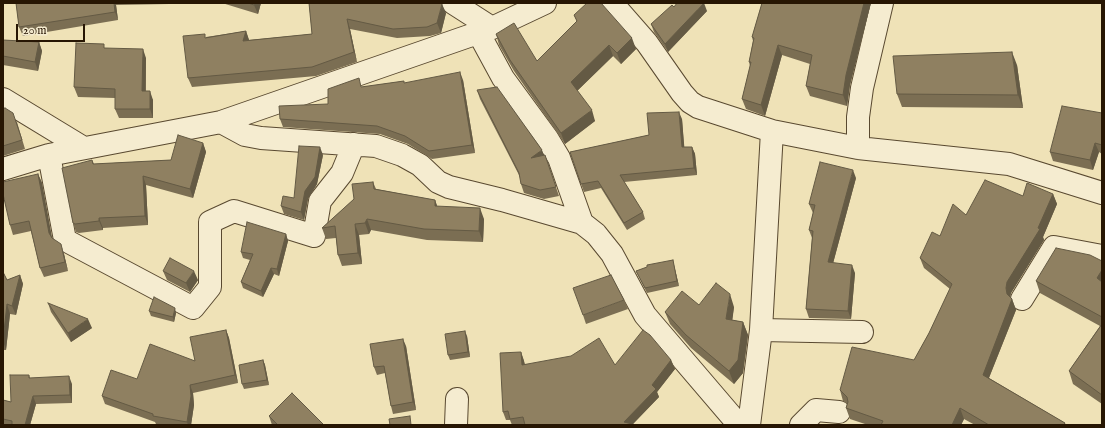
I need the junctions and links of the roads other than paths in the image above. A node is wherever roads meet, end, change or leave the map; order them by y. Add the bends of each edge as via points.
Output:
1 (452, 3) edge
2 (545, 3) edge
3 (612, 3) edge
4 (882, 3) edge
5 (485, 30) junction
6 (3, 99) edge
7 (221, 122) junction
8 (772, 131) junction
9 (354, 144) junction
10 (82, 148) junction
11 (858, 148) junction
12 (49, 154) junction
13 (3, 169) edge
14 (1102, 193) edge
15 (582, 223) junction
16 (1102, 256) edge
17 (1022, 299) dead end
18 (761, 330) junction
19 (862, 332) dead end
20 (456, 399) dead end
21 (839, 412) dead end
22 (456, 425) edge
23 (739, 425) edge
24 (749, 425) edge
25 (802, 425) edge

1 - 5 street
2 - 5 street
3 - 8 street via 647,43 690,102 698,107
4 - 11 street via 862,88 858,117
5 - 7 street
5 - 15 street via 503,78 559,158
6 - 10 street
7 - 9 street via 245,135 261,138
7 - 10 street
8 - 11 street
8 - 18 street
9 - 12 street via 342,173 320,201 314,236 234,211 210,222 210,288 193,308 65,240
9 - 15 street via 376,146 402,155 438,182 449,187
10 - 12 street
11 - 14 street via 1009,164
12 - 13 street
15 - 23 street via 596,234 612,254 645,315
16 - 17 street via 1054,247
18 - 19 street
18 - 24 street
20 - 22 street
21 - 25 street via 816,410

